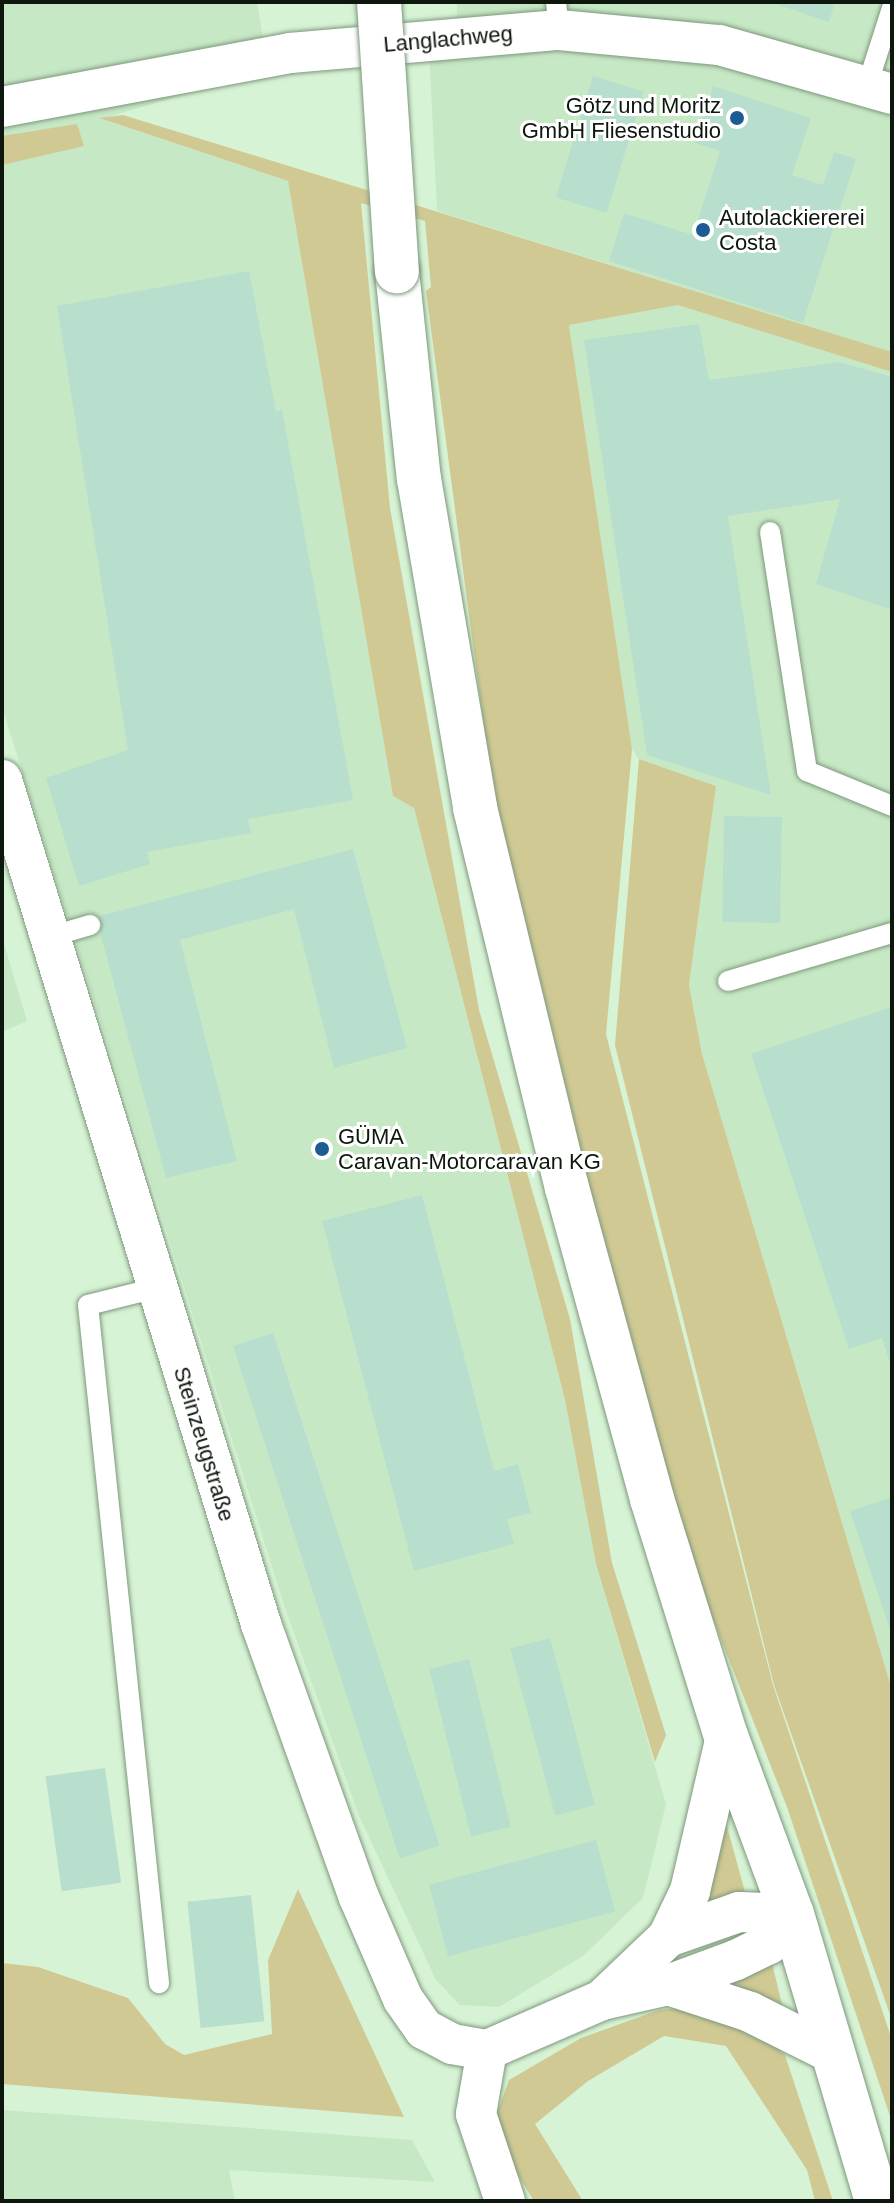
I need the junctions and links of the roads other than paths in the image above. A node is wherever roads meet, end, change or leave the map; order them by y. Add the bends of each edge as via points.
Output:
1 (379, 2) edge
2 (892, 8) edge
3 (558, 16) edge
4 (880, 90) edge
5 (2, 107) edge
6 (770, 532) dead end
7 (2, 780) edge
8 (892, 806) edge
9 (10, 834) edge
10 (90, 925) dead end
11 (892, 933) edge
12 (49, 937) junction
13 (728, 981) dead end
14 (156, 1288) junction
15 (726, 1736) junction
16 (792, 1914) junction
17 (668, 1937) junction
18 (159, 1983) dead end
19 (668, 1985) junction
20 (602, 2000) junction
21 (487, 2050) junction
22 (834, 2054) junction
23 (505, 2201) edge
24 (877, 2201) edge

1 - 15 main road, bridge via 397,271 419,479 475,808 575,1218 652,1499
2 - 4 lane
3 - 4 street, Langlachweg via 719,45
3 - 5 street, Langlachweg via 290,53
6 - 8 lane via 807,771
7 - 9 street, Steinzeugstraße
9 - 12 street, Steinzeugstraße
10 - 12 lane
11 - 13 lane
12 - 14 street, Steinzeugstraße
14 - 18 lane via 88,1305
14 - 21 street, Steinzeugstraße via 261,1624 382,1957 424,2029 452,2044
15 - 16 main road
15 - 17 street via 690,1891
16 - 17 street via 739,1912
16 - 19 street via 769,1944
16 - 22 main road
17 - 20 street
19 - 20 street
19 - 22 street via 750,2012
20 - 21 street
21 - 23 street via 476,2114
22 - 24 main road

